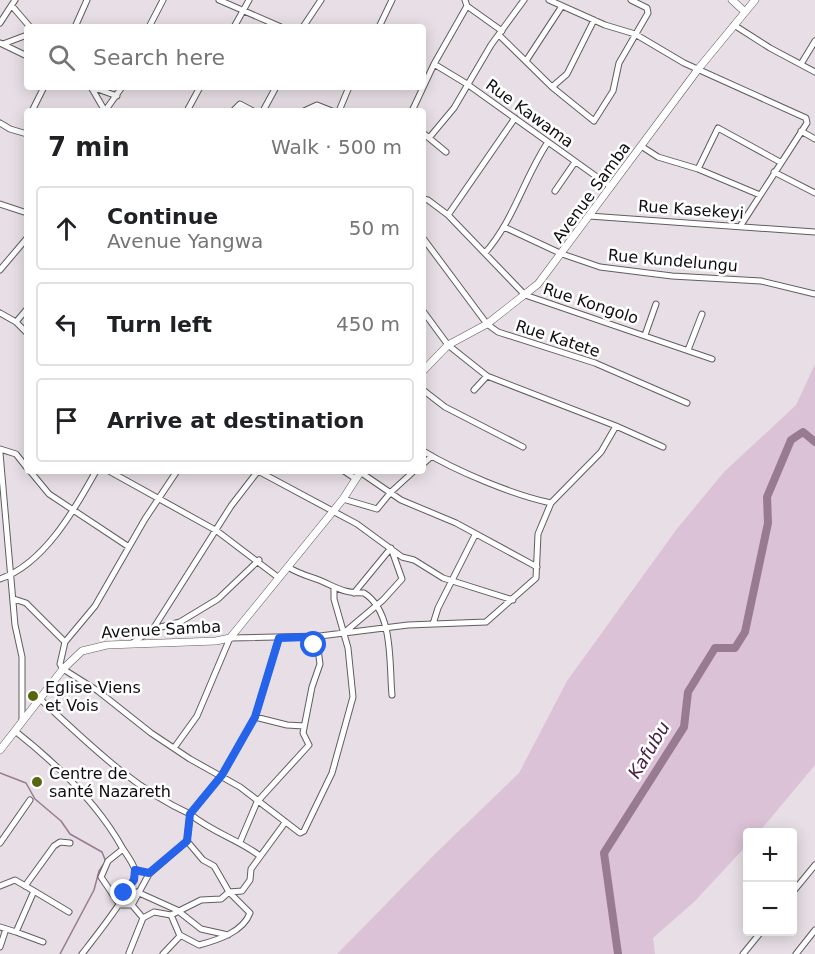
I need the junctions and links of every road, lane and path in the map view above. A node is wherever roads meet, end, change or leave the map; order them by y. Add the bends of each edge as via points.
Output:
1 (87, 0) edge
2 (163, 0) edge
3 (219, 0) edge
4 (249, 0) edge
5 (321, 0) edge
6 (392, 0) edge
7 (524, 0) edge
8 (551, 0) edge
9 (631, 0) edge
10 (732, 0) edge
11 (755, 0) edge
12 (13, 3) edge
13 (466, 3) edge
14 (562, 6) junction
15 (244, 11) junction
16 (745, 12) junction
17 (594, 20) junction
18 (0, 22) edge
19 (28, 24) edge
20 (76, 24) edge
21 (151, 24) edge
22 (236, 24) edge
23 (274, 24) edge
24 (305, 24) edge
25 (380, 24) edge
26 (734, 25) junction
27 (500, 33) junction
28 (635, 34) junction
29 (24, 36) edge
30 (815, 41) edge
31 (2, 44) edge
32 (24, 55) edge
33 (526, 61) junction
34 (435, 63) junction
35 (801, 64) junction
36 (699, 68) junction
37 (815, 72) edge
38 (426, 82) edge
39 (467, 84) junction
40 (552, 87) junction
41 (42, 90) edge
42 (93, 90) edge
43 (100, 90) edge
44 (120, 90) edge
45 (198, 90) edge
46 (274, 90) edge
47 (348, 90) edge
48 (422, 90) edge
49 (117, 96) junction
50 (34, 108) edge
51 (103, 108) edge
52 (107, 108) edge
53 (190, 108) edge
54 (265, 108) edge
55 (310, 108) edge
56 (324, 108) edge
57 (340, 108) edge
58 (413, 108) edge
59 (515, 118) junction
60 (0, 123) edge
61 (801, 131) junction
62 (24, 133) edge
63 (426, 136) edge
64 (429, 138) junction
65 (815, 139) edge
66 (548, 142) junction
67 (641, 146) junction
68 (446, 152) dead end
69 (575, 162) junction
70 (780, 162) junction
71 (698, 169) junction
72 (774, 172) junction
73 (611, 187) junction
74 (555, 191) dead end
75 (815, 193) edge
76 (760, 195) junction
77 (426, 200) edge
78 (0, 204) edge
79 (24, 212) edge
80 (448, 215) junction
81 (589, 216) junction
82 (741, 225) junction
83 (504, 227) junction
84 (815, 232) edge
85 (24, 242) edge
86 (426, 242) edge
87 (485, 253) junction
88 (562, 254) junction
89 (0, 270) edge
90 (815, 294) edge
91 (525, 295) junction
92 (656, 304) dead end
93 (0, 313) edge
94 (24, 313) edge
95 (702, 314) dead end
96 (426, 315) edge
97 (16, 322) junction
98 (487, 324) junction
99 (24, 330) edge
100 (645, 335) junction
101 (448, 345) junction
102 (688, 350) junction
103 (712, 359) dead end
104 (426, 367) edge
105 (487, 376) junction
106 (474, 390) dead end
107 (426, 392) edge
108 (687, 403) dead end
109 (616, 426) junction
110 (523, 447) dead end
111 (663, 447) dead end
112 (0, 451) edge
113 (426, 453) edge
114 (432, 456) junction
115 (426, 461) edge
116 (24, 464) edge
117 (32, 474) edge
118 (94, 474) edge
119 (115, 474) edge
120 (175, 474) edge
121 (256, 474) edge
122 (263, 474) edge
123 (359, 474) edge
124 (411, 474) edge
125 (391, 492) junction
126 (159, 498) junction
127 (343, 499) junction
128 (551, 503) junction
129 (73, 511) junction
130 (332, 513) junction
131 (3, 522) edge
132 (217, 531) junction
133 (476, 535) junction
134 (129, 548) junction
135 (391, 548) junction
136 (259, 560) junction
137 (288, 567) junction
138 (537, 567) junction
139 (11, 575) junction
140 (279, 578) junction
141 (0, 579) edge
142 (453, 581) junction
143 (334, 590) junction
144 (354, 593) junction
145 (14, 599) junction
146 (513, 600) junction
147 (376, 605) junction
148 (433, 624) junction
149 (385, 628) junction
150 (153, 629) junction
151 (345, 632) junction
152 (320, 636) junction
153 (307, 637) junction
154 (230, 638) junction
155 (279, 638) junction
156 (65, 642) junction
157 (130, 644) junction
158 (318, 649) junction
159 (63, 669) junction
160 (392, 695) dead end
161 (40, 699) junction
162 (255, 717) junction
163 (22, 721) junction
164 (304, 726) junction
165 (15, 731) junction
166 (174, 748) junction
167 (0, 750) edge
168 (222, 775) junction
169 (30, 800) dead end
170 (257, 802) junction
171 (190, 814) junction
172 (284, 824) junction
173 (187, 841) junction
174 (240, 842) junction
175 (0, 843) edge
176 (70, 843) dead end
177 (123, 849) junction
178 (260, 856) junction
179 (815, 865) edge
180 (135, 870) junction
181 (149, 873) junction
182 (0, 886) edge
183 (25, 886) junction
184 (797, 887) edge
185 (34, 891) junction
186 (137, 892) junction
187 (229, 892) junction
188 (120, 905) junction
189 (132, 905) junction
190 (177, 910) junction
191 (69, 912) dead end
192 (171, 915) junction
193 (143, 918) junction
194 (3, 928) edge
195 (815, 930) edge
196 (16, 932) junction
197 (180, 935) junction
198 (228, 935) junction
199 (758, 936) edge
200 (43, 942) dead end
201 (0, 947) edge
202 (129, 953) edge
203 (82, 954) edge
204 (163, 954) edge
205 (743, 954) edge
206 (796, 954) edge

1 - 20 street
2 - 21 street
3 - 15 street
4 - 15 street
5 - 24 street
6 - 25 street
7 - 27 street
8 - 14 street
9 - 28 street via 649,10
10 - 16 street
11 - 16 street, Avenue Samba
12 - 18 street
12 - 19 street
13 - 27 street
13 - 34 street
14 - 17 street
14 - 33 street
15 - 22 street
15 - 23 street
16 - 26 street, Avenue Samba
17 - 28 street
17 - 40 street via 567,74
26 - 35 street
26 - 36 street, Avenue Samba
27 - 33 street
27 - 39 street
28 - 36 street
28 - 40 street via 597,120
29 - 31 street
30 - 35 street
31 - 32 street
33 - 40 street
34 - 38 street
34 - 39 street, Rue Kawama
35 - 37 street
36 - 61 street via 806,118
36 - 67 street, Avenue Samba
39 - 59 street, Rue Kawama
39 - 64 street via 454,108
41 - 50 street
42 - 51 street
43 - 49 street
44 - 49 street
45 - 53 street
46 - 54 street
47 - 57 street
48 - 58 street
49 - 52 street
55 - 56 street
59 - 66 street, Rue Kawama
59 - 80 street
60 - 62 street
61 - 65 street
61 - 70 street
63 - 64 street
64 - 68 street
66 - 69 street, Rue Kawama
66 - 83 street
67 - 71 street via 658,157
67 - 73 street, Avenue Samba
69 - 73 street, Rue Kawama
69 - 74 street
70 - 71 street via 718,128
70 - 72 street
71 - 76 street
72 - 75 street
72 - 76 street
73 - 81 street, Avenue Samba
76 - 82 street
77 - 80 street, Rue Kongolo
78 - 79 street
80 - 87 street, Rue Kongolo
81 - 82 street, Rue Kasekeyi
81 - 88 street, Avenue Samba
82 - 84 street, Rue Kasekeyi
83 - 87 street
83 - 88 street, Rue Kundelungu
85 - 89 street
86 - 98 street, Rue Katete
87 - 91 street, Rue Kongolo
88 - 90 street, Rue Kundelungu via 611,269 775,284
88 - 91 street, Avenue Samba
91 - 98 street, Avenue Samba
91 - 100 street, Rue Kongolo
92 - 100 street
93 - 97 street
94 - 97 street
95 - 102 street
96 - 101 street
97 - 99 street
98 - 101 street, Avenue Samba
98 - 108 street, Rue Katete via 513,338 595,363
100 - 102 street, Rue Kongolo
101 - 104 street, Avenue Samba
101 - 105 street
102 - 103 street, Rue Kongolo
105 - 106 street
105 - 109 street
107 - 110 street via 445,407
109 - 111 street
109 - 128 street via 601,452
112 - 116 street via 16,454
112 - 131 street
113 - 114 street
114 - 115 street
114 - 128 street via 529,499
117 - 129 street
118 - 129 street
119 - 126 street
120 - 126 street
121 - 132 street
122 - 130 street
123 - 125 street
123 - 127 street, Avenue Samba
124 - 125 street
125 - 127 street via 378,509
125 - 133 street
126 - 132 street
126 - 134 street
127 - 130 street, Avenue Samba
128 - 138 street via 539,526
129 - 134 street
129 - 139 street via 57,534
130 - 135 street via 357,524
130 - 137 street, Avenue Samba
131 - 139 street
132 - 136 street
132 - 150 street
133 - 138 street
133 - 142 street
134 - 156 street via 95,606
135 - 142 street
135 - 144 street
135 - 147 street via 403,576
136 - 140 street
136 - 150 street via 218,599 180,622
137 - 140 street, Avenue Samba
137 - 143 street
138 - 146 street via 536,578
139 - 141 street
139 - 145 street
140 - 154 street, Avenue Samba
142 - 146 street
142 - 148 street
143 - 144 street
143 - 151 street
144 - 147 street via 364,593
145 - 156 street via 26,603
145 - 163 street via 22,657
146 - 148 street via 486,622
147 - 149 street
147 - 151 street
148 - 149 street
149 - 151 street
149 - 160 street
150 - 157 street
151 - 152 street
151 - 172 street via 353,697 332,773 304,831 296,832
152 - 153 street
152 - 158 street
153 - 155 street
153 - 158 street
154 - 155 street
154 - 157 street, Avenue Samba
154 - 166 street via 197,716
155 - 162 street
156 - 159 street via 60,658
157 - 159 street, Avenue Samba via 92,646
158 - 164 street via 320,664
159 - 161 street, Avenue Samba
159 - 166 street
161 - 163 street, Avenue Samba
161 - 171 street via 125,774 163,801
162 - 164 street
162 - 168 street
163 - 165 street, Avenue Samba
164 - 170 street via 308,748
165 - 167 street, Avenue Samba
165 - 177 street via 48,757 85,796
166 - 168 street
168 - 170 street
168 - 171 street
169 - 175 street
170 - 172 street
170 - 174 street
171 - 173 street
171 - 174 street via 206,827
172 - 178 street
173 - 181 street
173 - 187 street via 203,860 214,866
174 - 178 street
176 - 183 street via 54,846
177 - 180 street
177 - 188 street via 108,861 101,877
178 - 187 street via 245,890
179 - 184 street
180 - 181 street
180 - 188 street via 134,880
181 - 186 street
182 - 183 street via 15,880
183 - 185 street
185 - 191 street
185 - 196 street
186 - 189 street
186 - 190 street
187 - 190 street via 218,900 201,900
187 - 198 street via 250,915
188 - 189 street
188 - 203 street
189 - 193 street
190 - 192 street
190 - 198 street via 201,929
192 - 193 street via 154,912
192 - 197 street
193 - 202 street
194 - 196 street
194 - 201 street
195 - 206 street
196 - 200 street
197 - 198 street via 199,945
197 - 204 street
199 - 205 street

